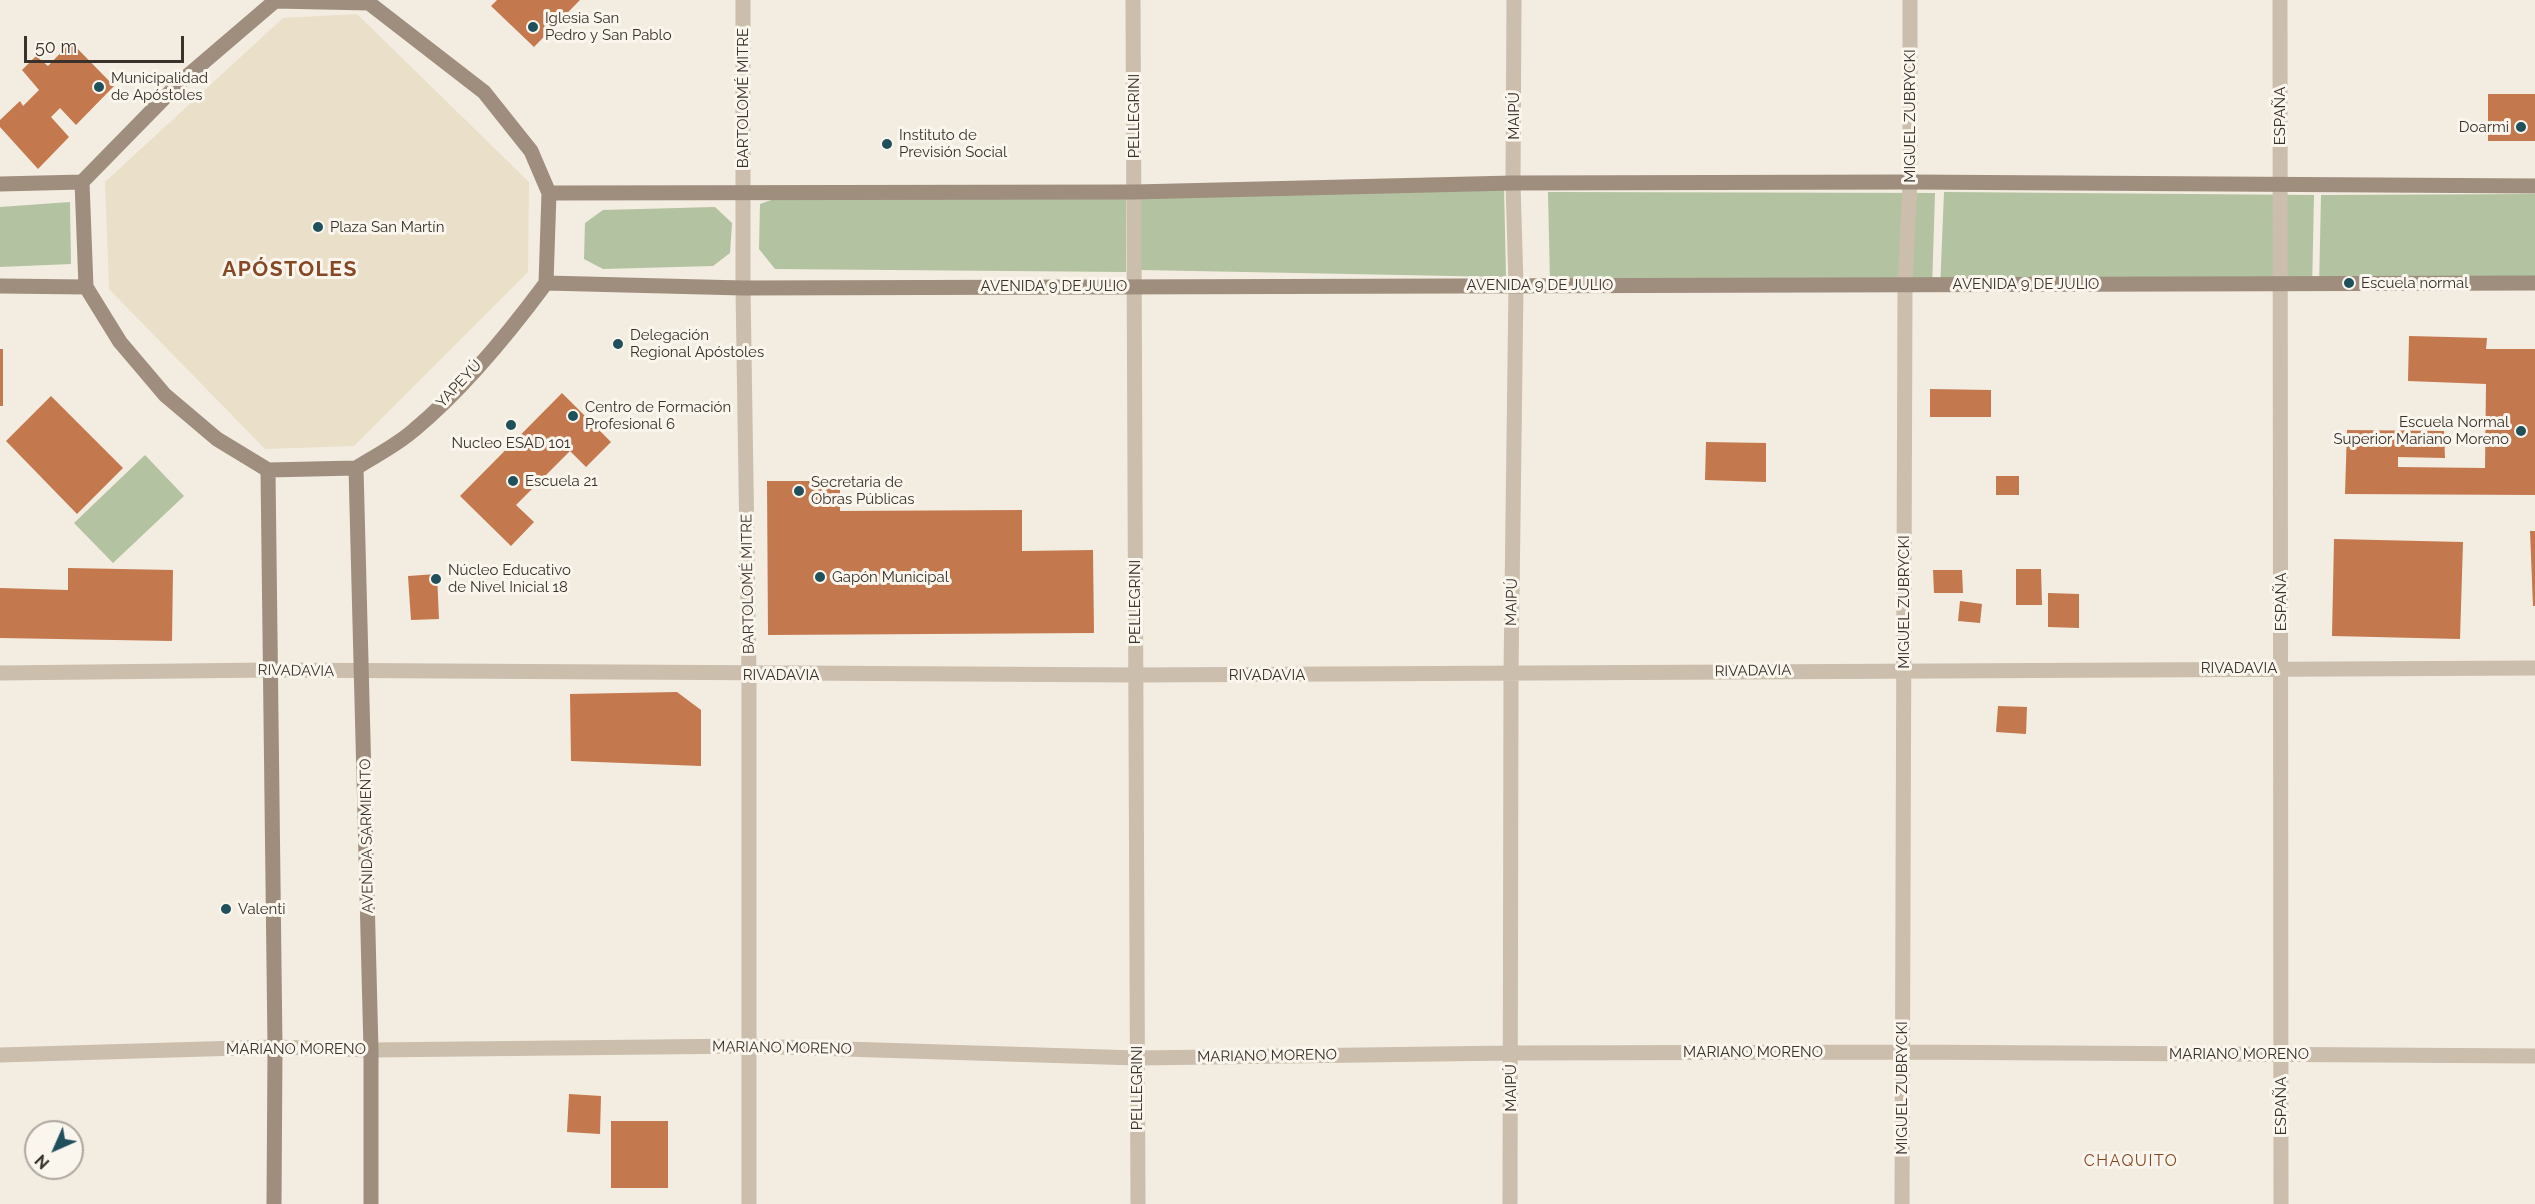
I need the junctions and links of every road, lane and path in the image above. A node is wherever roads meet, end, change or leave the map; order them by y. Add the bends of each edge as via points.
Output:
1 (743, 0) edge
2 (1133, 0) edge
3 (1514, 0) edge
4 (1910, 0) edge
5 (2280, 0) edge
6 (275, 1) edge
7 (369, 2) edge
8 (82, 182) junction
9 (1910, 182) junction
10 (1513, 183) junction
11 (0, 184) edge
12 (2280, 185) junction
13 (2535, 186) edge
14 (743, 191) junction
15 (1134, 192) junction
16 (549, 193) junction
17 (546, 283) junction
18 (2280, 283) junction
19 (2535, 283) edge
20 (1905, 284) junction
21 (1516, 285) junction
22 (0, 286) edge
23 (1134, 286) junction
24 (86, 287) junction
25 (743, 288) junction
26 (356, 468) junction
27 (268, 470) junction
28 (2281, 668) junction
29 (2535, 668) edge
30 (271, 670) junction
31 (1904, 670) junction
32 (363, 672) junction
33 (0, 673) edge
34 (1511, 674) junction
35 (749, 675) junction
36 (1136, 675) junction
37 (747, 1046) junction
38 (274, 1047) junction
39 (372, 1050) junction
40 (1901, 1052) junction
41 (1511, 1053) junction
42 (0, 1055) edge
43 (2281, 1055) junction
44 (2535, 1056) edge
45 (1137, 1058) junction
46 (274, 1204) edge
47 (371, 1204) edge
48 (749, 1204) edge
49 (1138, 1204) edge
50 (1510, 1204) edge
51 (1902, 1204) edge
52 (2281, 1204) edge

1 - 14 street, BARTOLOMÉ MITRE
2 - 15 street, PELLEGRINI
3 - 10 street, MAIPÚ
4 - 9 street, MIGUEL ZUBRYCKI
5 - 12 street, ESPAÑA
6 - 7 main road
6 - 8 main road via 178,84
7 - 16 main road via 484,92 531,151
8 - 11 main road
8 - 24 main road
9 - 10 main road
9 - 12 main road
9 - 20 street, MIGUEL ZUBRYCKI
10 - 15 main road
10 - 21 street, MAIPÚ
12 - 13 main road
12 - 18 street, ESPAÑA
14 - 15 main road
14 - 16 main road
14 - 25 street, BARTOLOMÉ MITRE
15 - 23 street, PELLEGRINI
16 - 17 main road
17 - 25 main road, AVENIDA 9 DE JULIO
17 - 26 main road, YAPEYÚ via 450,397 412,432
18 - 19 main road, AVENIDA 9 DE JULIO
18 - 20 main road, AVENIDA 9 DE JULIO
18 - 28 street, ESPAÑA
20 - 21 main road, AVENIDA 9 DE JULIO
20 - 31 street, MIGUEL ZUBRYCKI
21 - 23 main road, AVENIDA 9 DE JULIO
21 - 34 street, MAIPÚ
22 - 24 main road
23 - 25 main road, AVENIDA 9 DE JULIO
23 - 36 street, PELLEGRINI
24 - 27 main road via 120,342 165,395 217,439
25 - 35 street, BARTOLOMÉ MITRE
26 - 27 main road
26 - 32 main road, AVENIDA SARMIENTO
27 - 30 main road
28 - 29 street, RIVADAVIA
28 - 31 street, RIVADAVIA
28 - 43 street, ESPAÑA
30 - 32 street, RIVADAVIA
30 - 33 street, RIVADAVIA
30 - 38 main road
31 - 34 street, RIVADAVIA
31 - 40 street, MIGUEL ZUBRYCKI
32 - 35 street, RIVADAVIA
32 - 39 main road, AVENIDA SARMIENTO
34 - 36 street, RIVADAVIA
34 - 41 street, MAIPÚ
35 - 36 street, RIVADAVIA
35 - 37 street, BARTOLOMÉ MITRE
36 - 45 street, PELLEGRINI
37 - 39 street, MARIANO MORENO
37 - 45 street, MARIANO MORENO
37 - 48 street, BARTOLOMÉ MITRE
38 - 39 street, MARIANO MORENO
38 - 42 street, MARIANO MORENO
38 - 46 main road
39 - 47 main road, AVENIDA SARMIENTO
40 - 41 street, MARIANO MORENO
40 - 43 street, MARIANO MORENO
40 - 51 street, MIGUEL ZUBRYCKI
41 - 45 street, MARIANO MORENO
41 - 50 street, MAIPÚ
43 - 44 street, MARIANO MORENO
43 - 52 street, ESPAÑA
45 - 49 street, PELLEGRINI

